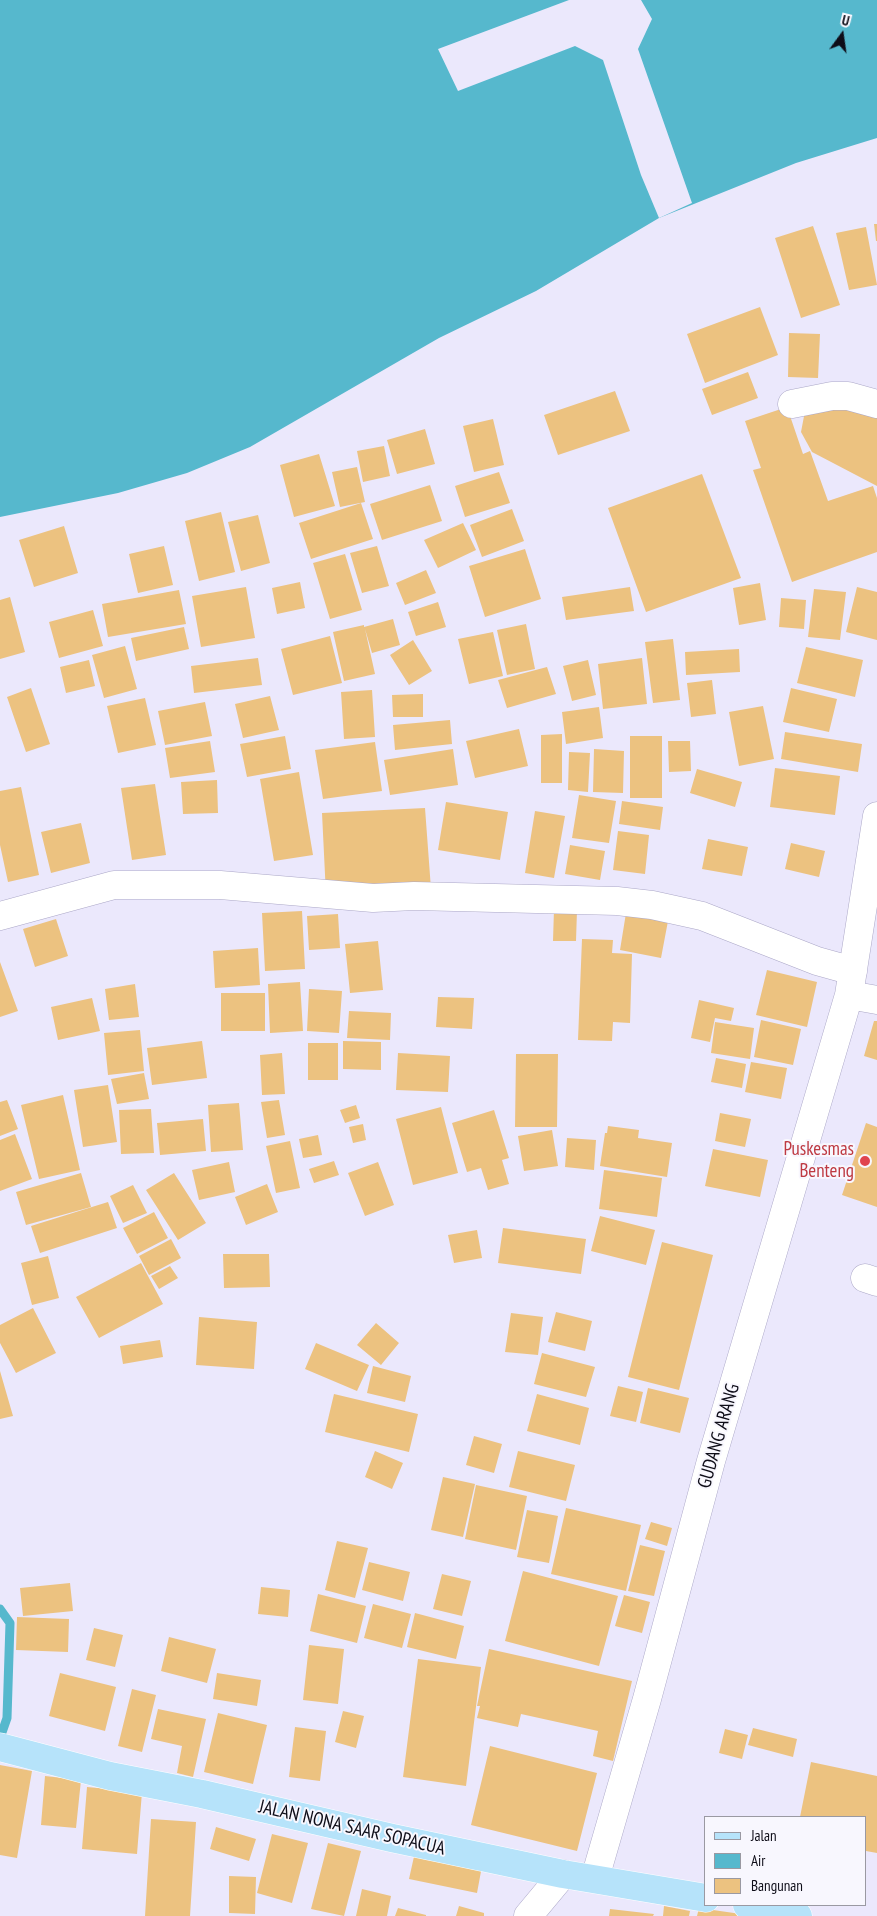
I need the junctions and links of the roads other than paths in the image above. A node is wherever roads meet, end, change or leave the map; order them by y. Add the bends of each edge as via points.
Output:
1 (792, 404) dead end
2 (877, 404) edge
3 (877, 816) edge
4 (0, 916) edge
5 (851, 983) junction
6 (877, 1000) edge
7 (0, 1747) edge
8 (563, 1874) junction
9 (595, 1878) junction
10 (704, 1898) edge
11 (752, 1906) edge
12 (528, 1916) edge
13 (798, 1916) edge

1 - 2 street via 848,396
3 - 5 street, GUDANG ARANG
4 - 5 street via 114,885 220,885 373,898 424,896 617,901 695,914 817,961
5 - 6 street
5 - 9 street, GUDANG ARANG via 710,1461 647,1699
7 - 8 main road, JALAN NONA SAAR SOPACUA via 110,1776
8 - 9 main road, JALAN NONA SAAR SOPACUA
8 - 12 street
9 - 10 main road, JALAN NONA SAAR SOPACUA
11 - 13 main road

